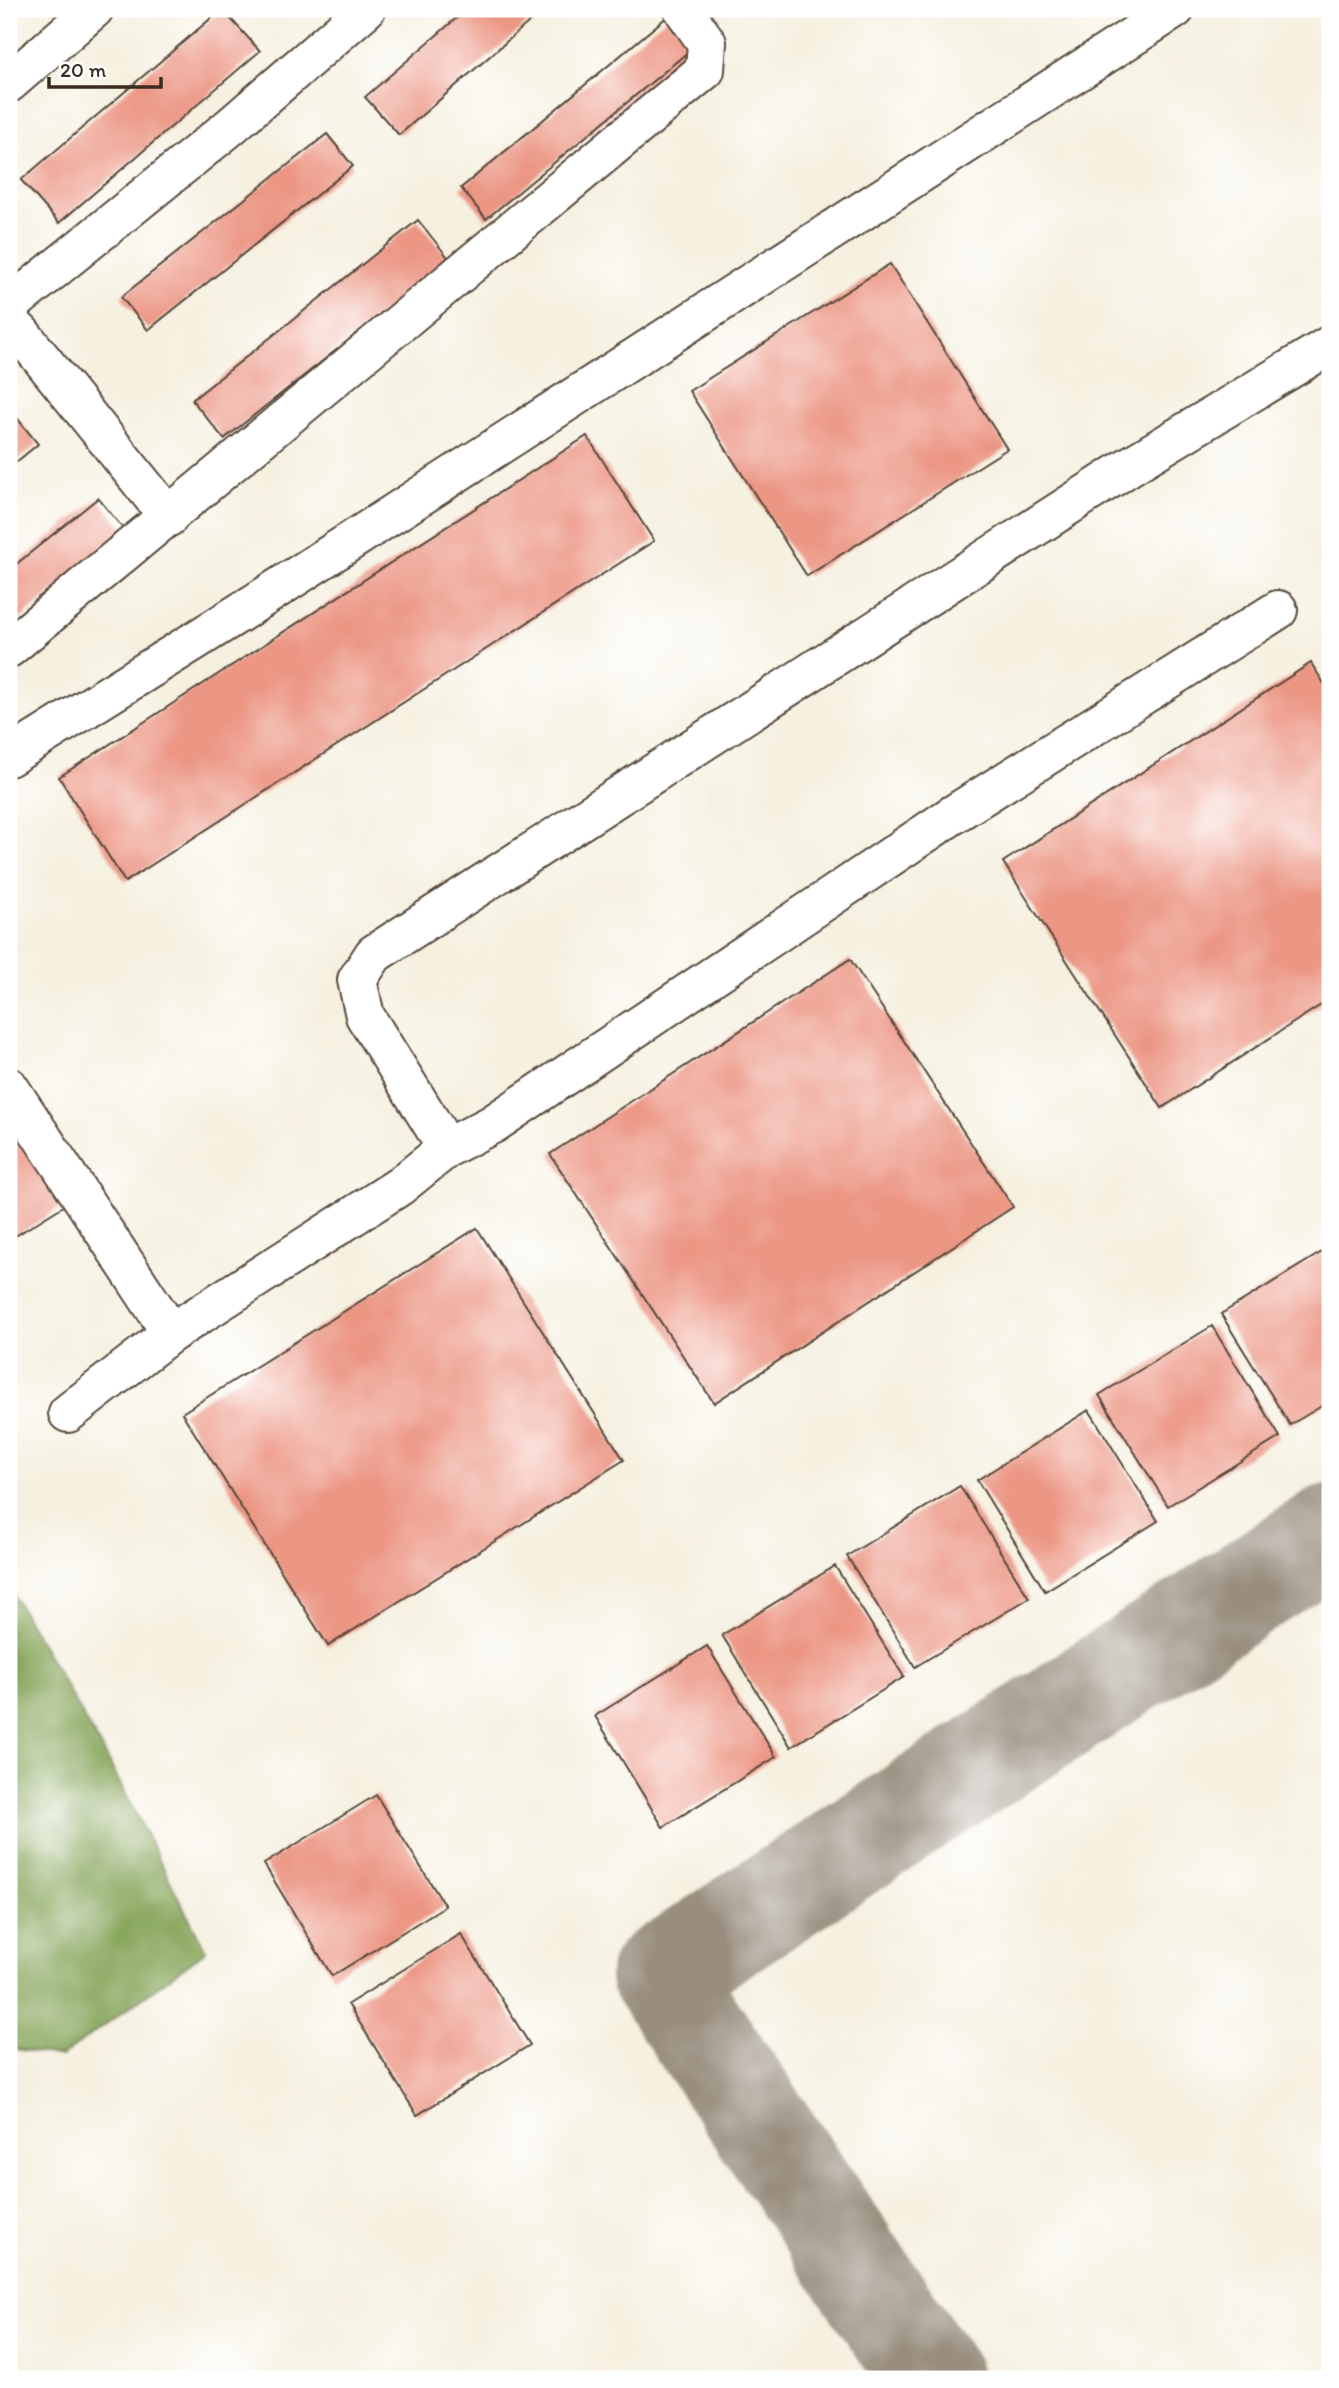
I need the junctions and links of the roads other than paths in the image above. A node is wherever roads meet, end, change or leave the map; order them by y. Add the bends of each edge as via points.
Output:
1 (94, 9) edge
2 (366, 9) edge
3 (683, 9) edge
4 (1175, 9) edge
5 (9, 83) edge
6 (9, 306) edge
7 (9, 323) edge
8 (1330, 345) edge
9 (169, 517) junction
10 (1278, 610) dead end
11 (9, 648) edge
12 (9, 757) edge
13 (9, 1087) edge
14 (447, 1148) junction
15 (171, 1333) junction
16 (68, 1413) dead end

1 - 5 street
2 - 6 street via 230,127
3 - 9 street via 707,43 705,69
4 - 12 street
7 - 9 street
8 - 14 street via 1130,466 374,954 357,980 365,1016
9 - 11 street
10 - 14 street via 954,814 493,1124
13 - 15 street
14 - 15 street via 400,1186
15 - 16 street

